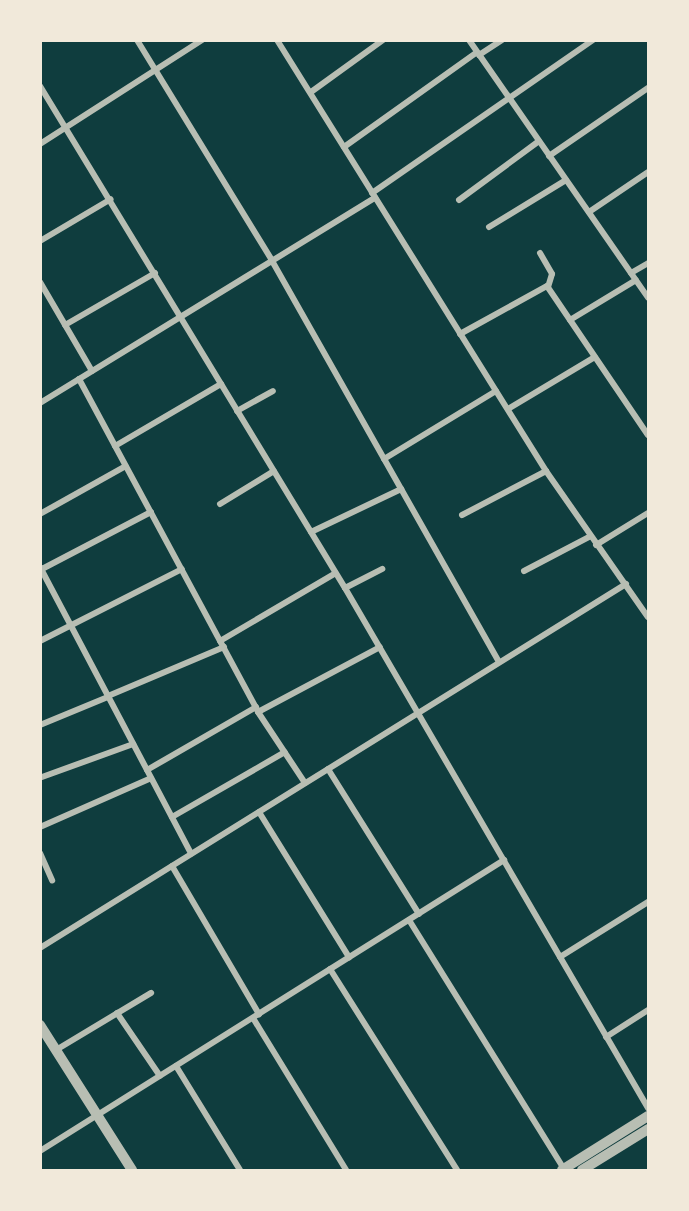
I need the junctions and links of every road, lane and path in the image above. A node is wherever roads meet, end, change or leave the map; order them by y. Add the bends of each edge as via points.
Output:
1 (137, 40) edge
2 (202, 40) edge
3 (277, 40) edge
4 (383, 40) edge
5 (469, 40) edge
6 (502, 40) edge
7 (593, 40) edge
8 (478, 54) junction
9 (156, 70) junction
10 (40, 86) edge
11 (648, 88) edge
12 (311, 92) junction
13 (509, 98) junction
14 (68, 126) junction
15 (539, 141) junction
16 (40, 144) edge
17 (344, 147) junction
18 (549, 156) junction
19 (648, 172) edge
20 (566, 180) junction
21 (374, 195) junction
22 (111, 199) junction
23 (459, 200) dead end
24 (589, 213) junction
25 (489, 227) dead end
26 (40, 241) edge
27 (540, 253) dead end
28 (271, 259) junction
29 (648, 263) edge
30 (155, 273) junction
31 (631, 273) junction
32 (636, 280) junction
33 (40, 282) edge
34 (548, 287) junction
35 (648, 298) edge
36 (180, 316) junction
37 (570, 320) junction
38 (65, 325) junction
39 (460, 333) junction
40 (595, 357) junction
41 (92, 371) junction
42 (79, 379) junction
43 (221, 384) junction
44 (273, 391) dead end
45 (496, 392) junction
46 (40, 403) edge
47 (508, 409) junction
48 (237, 411) junction
49 (648, 435) edge
50 (115, 446) junction
51 (384, 459) junction
52 (126, 466) junction
53 (274, 471) junction
54 (546, 471) junction
55 (401, 489) junction
56 (220, 504) dead end
57 (151, 512) junction
58 (648, 513) edge
59 (40, 514) edge
60 (462, 515) dead end
61 (311, 532) junction
62 (589, 537) junction
63 (596, 545) junction
64 (41, 568) edge
65 (182, 569) junction
66 (382, 569) dead end
67 (524, 571) dead end
68 (336, 573) junction
69 (626, 584) junction
70 (345, 588) junction
71 (648, 617) edge
72 (72, 627) junction
73 (40, 641) edge
74 (222, 644) junction
75 (380, 647) junction
76 (499, 662) junction
77 (108, 696) junction
78 (257, 710) junction
79 (418, 712) junction
80 (40, 725) edge
81 (133, 744) junction
82 (285, 752) junction
83 (327, 769) junction
84 (147, 770) junction
85 (42, 777) dead end
86 (151, 778) junction
87 (305, 783) junction
88 (259, 812) junction
89 (172, 817) junction
90 (40, 827) edge
91 (40, 853) edge
92 (192, 854) junction
93 (504, 860) junction
94 (172, 866) junction
95 (52, 880) dead end
96 (648, 902) edge
97 (419, 914) junction
98 (409, 920) junction
99 (40, 948) edge
100 (349, 957) junction
101 (560, 957) junction
102 (330, 969) junction
103 (151, 993) dead end
104 (648, 1010) edge
105 (117, 1013) junction
106 (256, 1016) junction
107 (42, 1029) edge
108 (606, 1037) junction
109 (56, 1050) junction
110 (176, 1066) junction
111 (160, 1076) junction
112 (648, 1108) edge
113 (97, 1116) junction
114 (648, 1116) edge
115 (648, 1129) edge
116 (40, 1151) edge
117 (132, 1170) edge
118 (240, 1170) edge
119 (346, 1170) edge
120 (457, 1170) edge
121 (563, 1170) edge
122 (582, 1170) edge

1 - 9 street
2 - 9 street
3 - 12 street
4 - 12 street
5 - 8 street
6 - 8 street
7 - 13 street
8 - 13 street
8 - 17 street
9 - 14 street
9 - 28 street
10 - 14 street
11 - 18 street
12 - 17 street
13 - 15 street
13 - 21 street
14 - 16 street
14 - 22 street
15 - 18 street
15 - 23 street
17 - 21 street
18 - 20 street
19 - 24 street
20 - 24 street
20 - 25 street
21 - 28 street
21 - 39 street
22 - 26 street
22 - 30 street
24 - 31 street
27 - 34 street via 552,274
28 - 36 street
28 - 51 street
29 - 31 street
30 - 36 street
30 - 38 street
31 - 32 street
32 - 35 street
32 - 37 street
33 - 38 street
34 - 37 street
34 - 39 street via 542,286
36 - 41 street
36 - 43 street
37 - 40 street
38 - 41 street
39 - 45 street
40 - 47 street
40 - 49 street
41 - 42 street
42 - 46 street
42 - 50 street
43 - 48 street
43 - 50 street
44 - 48 street
45 - 47 street
45 - 51 street
47 - 54 street
48 - 53 street
50 - 52 street
51 - 55 street
52 - 57 street
52 - 59 street
53 - 56 street
53 - 61 street
54 - 60 street
54 - 62 street
55 - 61 street
55 - 76 street
57 - 64 street
57 - 65 street
58 - 63 street
61 - 68 street
62 - 63 street
62 - 67 street
63 - 69 street
64 - 72 street
65 - 72 street
65 - 74 street
66 - 70 street
68 - 70 street
68 - 74 street
69 - 71 street
69 - 76 street
70 - 75 street
72 - 73 street
72 - 77 street
74 - 77 street
74 - 78 street
75 - 78 street
75 - 79 street
76 - 79 street
77 - 80 street
77 - 81 street
78 - 82 street
78 - 84 street
79 - 83 street
79 - 93 street
81 - 84 street
81 - 85 street
82 - 87 street
82 - 89 street
83 - 87 street
83 - 97 street
84 - 86 street
86 - 89 street
86 - 90 street
87 - 88 street
88 - 92 street
88 - 100 street
89 - 92 street
91 - 95 street
92 - 94 street
93 - 97 street
93 - 101 street
94 - 99 street
94 - 106 street
96 - 101 street
97 - 98 street
98 - 100 street
98 - 121 street
100 - 102 street
101 - 108 street
102 - 106 street
102 - 120 street
103 - 105 street
104 - 108 street
105 - 109 street
105 - 111 street
106 - 110 street
106 - 119 street
107 - 109 street
108 - 112 street
109 - 113 street
110 - 111 street
110 - 118 street
111 - 113 street
113 - 116 street
113 - 117 street
114 - 121 street
115 - 122 street

